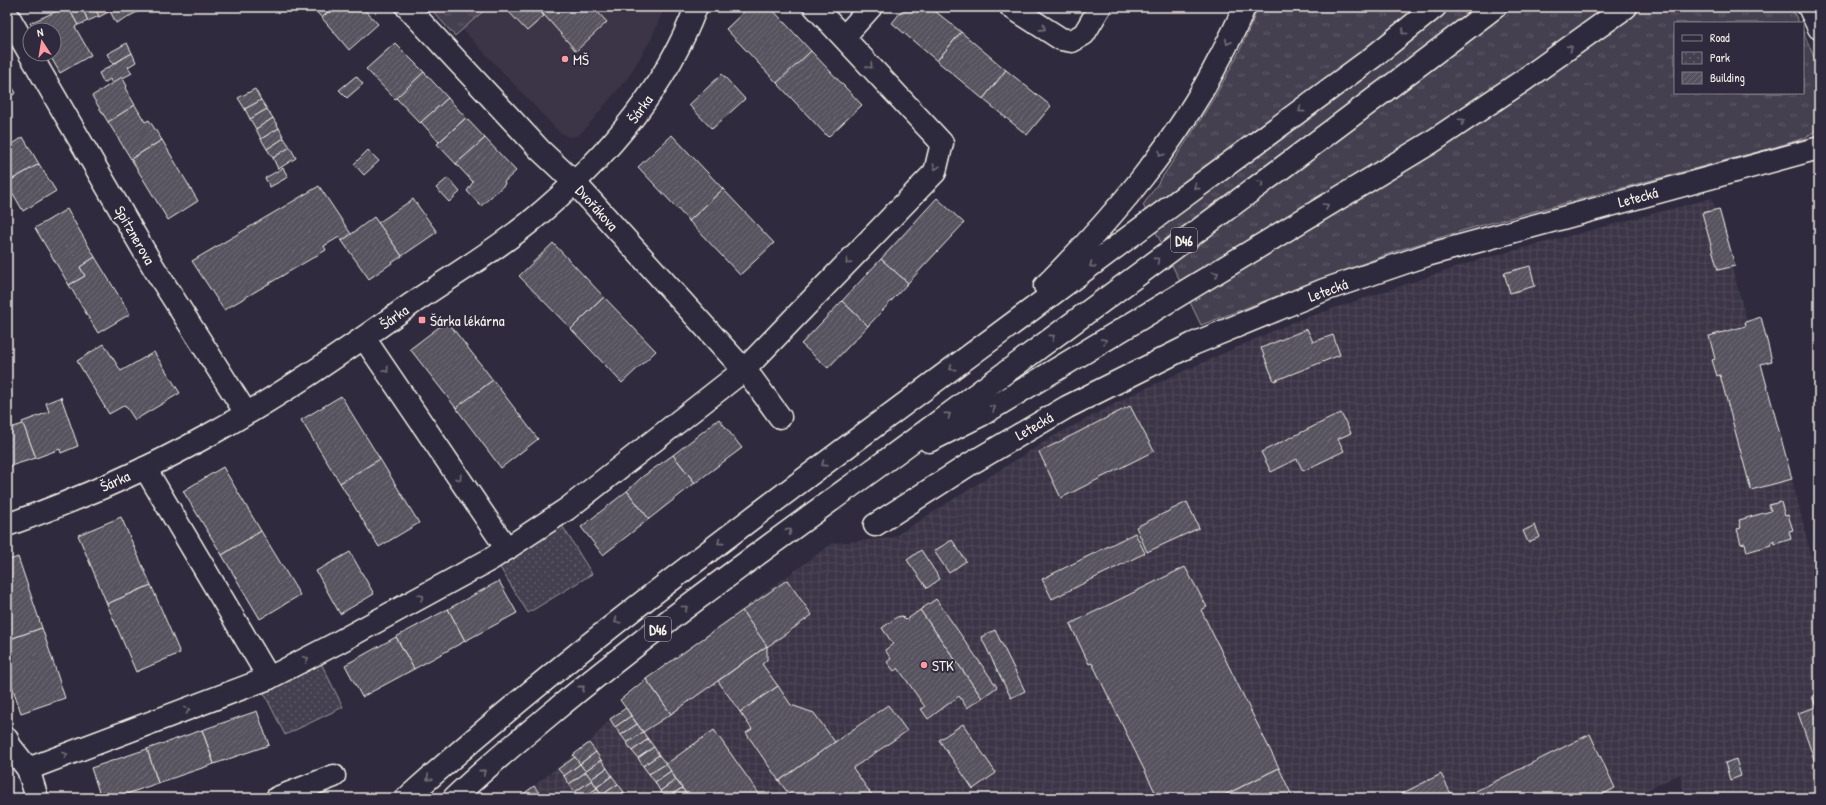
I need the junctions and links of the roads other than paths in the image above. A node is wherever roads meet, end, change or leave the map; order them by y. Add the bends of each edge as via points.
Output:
1 (20, 7) edge
2 (407, 7) edge
3 (696, 7) edge
4 (815, 7) edge
5 (870, 7) edge
6 (1011, 7) edge
7 (1100, 7) edge
8 (1244, 7) edge
9 (1435, 7) edge
10 (1495, 7) edge
11 (1626, 7) edge
12 (1809, 7) edge
13 (7, 14) edge
14 (1819, 28) edge
15 (844, 37) junction
16 (22, 40) edge
17 (35, 62) edge
18 (1819, 148) edge
19 (574, 182) junction
20 (364, 338) junction
21 (983, 345) junction
22 (744, 370) junction
23 (246, 413) junction
24 (780, 417) dead end
25 (145, 468) junction
26 (871, 471) junction
27 (7, 525) edge
28 (876, 525) dead end
29 (507, 549) junction
30 (269, 678) junction
31 (7, 739) edge
32 (28, 768) junction
33 (334, 776) dead end
34 (37, 798) edge
35 (277, 798) edge
36 (407, 798) edge
37 (454, 798) edge

1 - 13 main road
2 - 19 main road, Dvořákova via 540,150
3 - 19 main road, Šárka via 654,90 628,126
4 - 15 main road
5 - 15 main road
6 -> 7 main road via 1061,39 1072,41 1084,34
8 -> 21 main road via 1210,79 1155,163 1061,270
9 -> 21 main road, D46 via 1373,57
26 -> 10 main road, D46 via 1387,90
26 -> 11 main road via 981,415 1430,143
12 - 14 main road
13 - 16 main road, Spitznerova
15 -> 22 main road via 942,143 935,172
17 - 23 main road, Spitznerova via 154,268
18 - 28 main road, Letecká via 1435,253 1324,290 1193,344 1067,407 970,464
19 - 20 main road, Šárka via 480,259
19 - 22 main road, Dvořákova
20 - 23 main road, Šárka
20 -> 29 main road
21 -> 36 main road, D46 via 586,645
22 - 24 main road, Dvořákova
22 - 29 main road via 567,510
23 - 25 main road, Šárka
25 - 27 main road, Šárka via 105,487
25 - 30 main road
37 -> 26 main road, D46 via 594,678 729,574
30 -> 29 main road
32 -> 30 main road
31 - 32 main road
32 - 34 main road
33 - 35 main road

